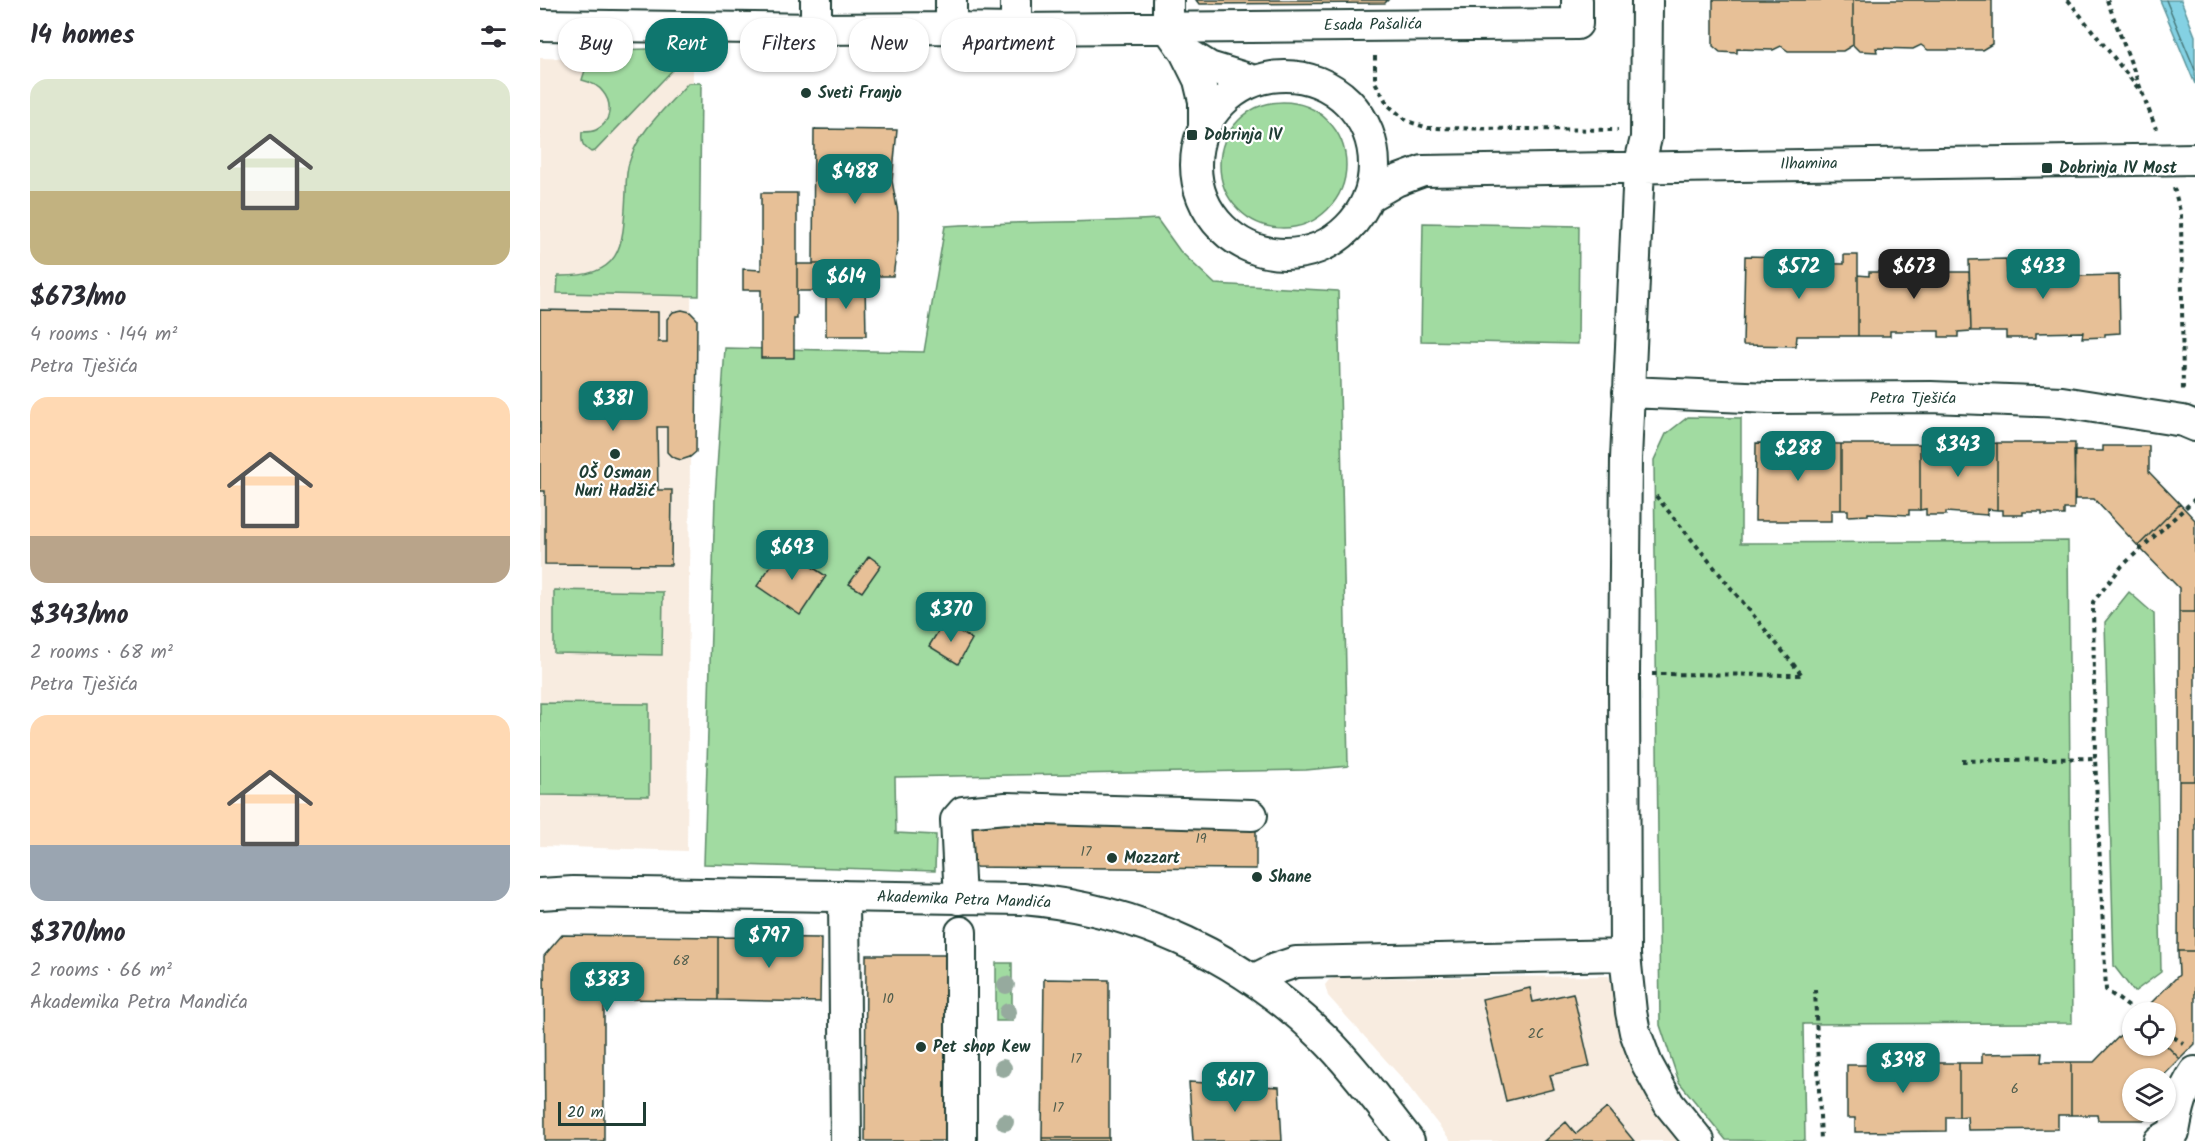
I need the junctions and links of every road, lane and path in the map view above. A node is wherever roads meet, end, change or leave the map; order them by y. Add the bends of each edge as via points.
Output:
1 (1647, 0) edge
2 (2068, 0) edge
3 (2107, 0) edge
4 (1577, 12) edge
5 (951, 14) edge
6 (1016, 14) edge
7 (816, 15) edge
8 (540, 25) edge
9 (1374, 25) junction
10 (1173, 26) edge
11 (1255, 81) junction
12 (2145, 97) junction
13 (1204, 127) junction
14 (1646, 130) junction
15 (1371, 142) junction
16 (2182, 158) edge
17 (1639, 167) junction
18 (1423, 171) junction
19 (1368, 197) junction
20 (1628, 392) junction
21 (2189, 423) edge
22 (1655, 495) dead end
23 (2195, 499) edge
24 (1624, 674) junction
25 (2095, 758) junction
26 (1962, 761) dead end
27 (1252, 815) dead end
28 (540, 894) edge
29 (844, 896) junction
30 (960, 899) junction
31 (961, 932) dead end
32 (1625, 955) junction
33 (1253, 980) junction
34 (1815, 989) dead end
35 (2122, 1002) edge
36 (2176, 1043) edge
37 (2190, 1058) edge
38 (2169, 1138) edge
39 (846, 1141) edge
40 (961, 1141) edge
41 (1409, 1141) edge
42 (1699, 1141) edge
43 (1821, 1141) edge

1 - 14 street
2 - 12 path
3 - 12 path
4 - 9 street, Esada Pašalića
5 - 6 street, Esada Pašalića
5 - 7 street, Esada Pašalića
6 - 10 street, Esada Pašalića
7 - 8 street, Esada Pašalića
9 - 10 street, Esada Pašalića
9 - 14 path via 1375,82 1388,105 1407,121 1428,128
10 - 11 street via 1209,67
10 - 13 street via 1199,80
11 - 13 street via 1225,98
11 - 15 street via 1279,76 1304,78 1327,86 1362,119
12 - 16 path
13 - 19 street via 1196,163 1198,187 1207,209 1241,243 1263,252 1287,255 1311,251 1333,241 1352,225
14 - 17 street
15 - 18 street, Ilhamina via 1394,160
15 - 19 street via 1374,170
16 - 17 street, Ilhamina
16 - 21 path
17 - 18 street, Ilhamina
17 - 20 street
18 - 19 street, Ilhamina
20 - 21 street, Petra Tješića via 2062,402
20 - 24 street
22 - 24 path via 1802,675
23 - 25 path via 2122,566 2093,602
24 - 32 street
25 - 26 path
25 - 35 path via 2106,990
27 - 30 street via 1006,808 963,812 956,820
28 - 29 street, Akademika Petra Mandića
29 - 30 street, Akademika Petra Mandića
29 - 39 street
30 - 33 street, Akademika Petra Mandića via 1049,901 1125,917 1194,945
31 - 40 street
32 - 33 street via 1296,962
32 - 42 street via 1635,1032 1647,1064 1669,1104
33 - 41 street, Akademika Petra Mandića via 1326,1040
34 - 43 path
36 - 37 path
37 - 38 street

